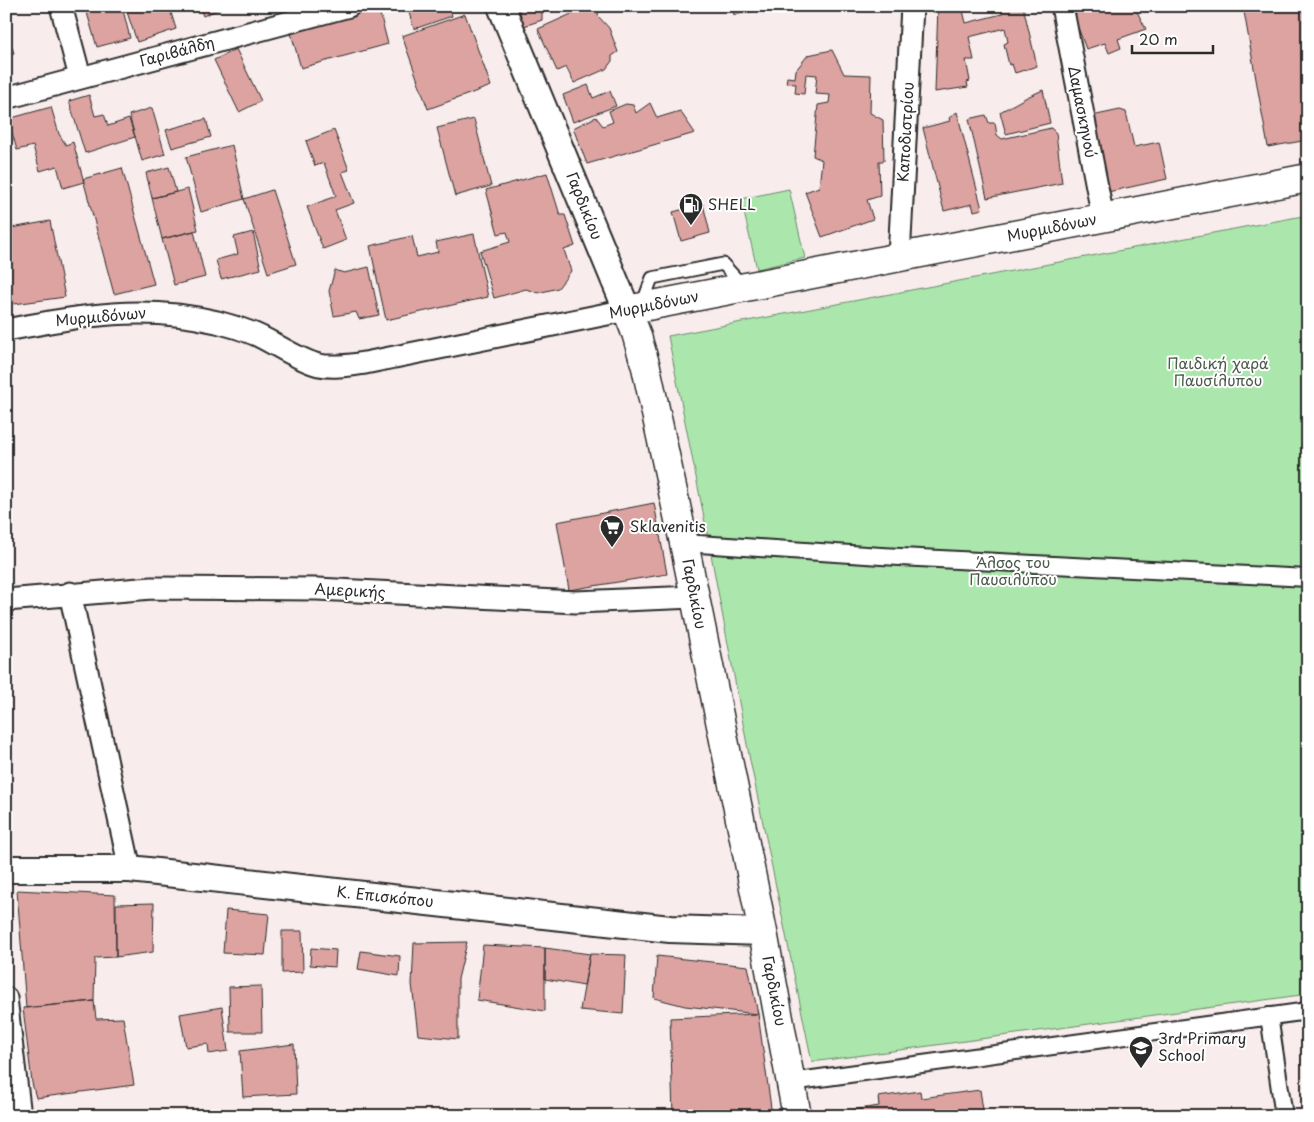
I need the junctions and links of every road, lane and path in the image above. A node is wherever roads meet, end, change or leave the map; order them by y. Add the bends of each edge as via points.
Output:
1 (61, 6) edge
2 (349, 6) edge
3 (501, 6) edge
4 (912, 6) edge
5 (1062, 6) edge
6 (80, 78) junction
7 (6, 98) edge
8 (1308, 178) edge
9 (1103, 218) junction
10 (899, 258) junction
11 (634, 309) junction
12 (6, 330) edge
13 (684, 543) junction
14 (1308, 578) edge
15 (70, 594) junction
16 (694, 597) junction
17 (6, 600) edge
18 (6, 869) edge
19 (130, 869) junction
20 (763, 932) junction
21 (6, 998) edge
22 (1308, 1011) edge
23 (1269, 1016) junction
24 (791, 1082) junction
25 (20, 1116) edge
26 (797, 1116) edge
27 (1284, 1116) edge

1 - 6 street
2 - 6 street, Γαριβάλδη
3 - 11 street, Γαρδικίου
4 - 10 street, Καποδιστρίου
5 - 9 street, Δαμασκηνού
6 - 7 street, Γαριβάλδη
8 - 9 main road, Μυρμιδόνων
9 - 10 main road, Μυρμιδόνων
10 - 11 main road, Μυρμιδόνων
11 - 12 street, Μυρμιδόνων via 343,366 319,365 258,336 219,323 159,312 78,317
11 - 13 main road, Γαρδικίου via 636,334
13 - 14 street
13 - 16 main road, Γαρδικίου
15 - 16 street, Αμερικής via 152,588 317,589 576,602
15 - 17 street, Αμερικής
15 - 19 street
16 - 20 main road, Γαρδικίου
18 - 19 street, Κ. Επισκόπου
19 - 20 street, Κ. Επισκόπου via 670,929
20 - 24 main road, Γαρδικίου
21 - 25 street
22 - 23 street
23 - 24 street
23 - 27 street
24 - 26 main road, Γαρδικίου

